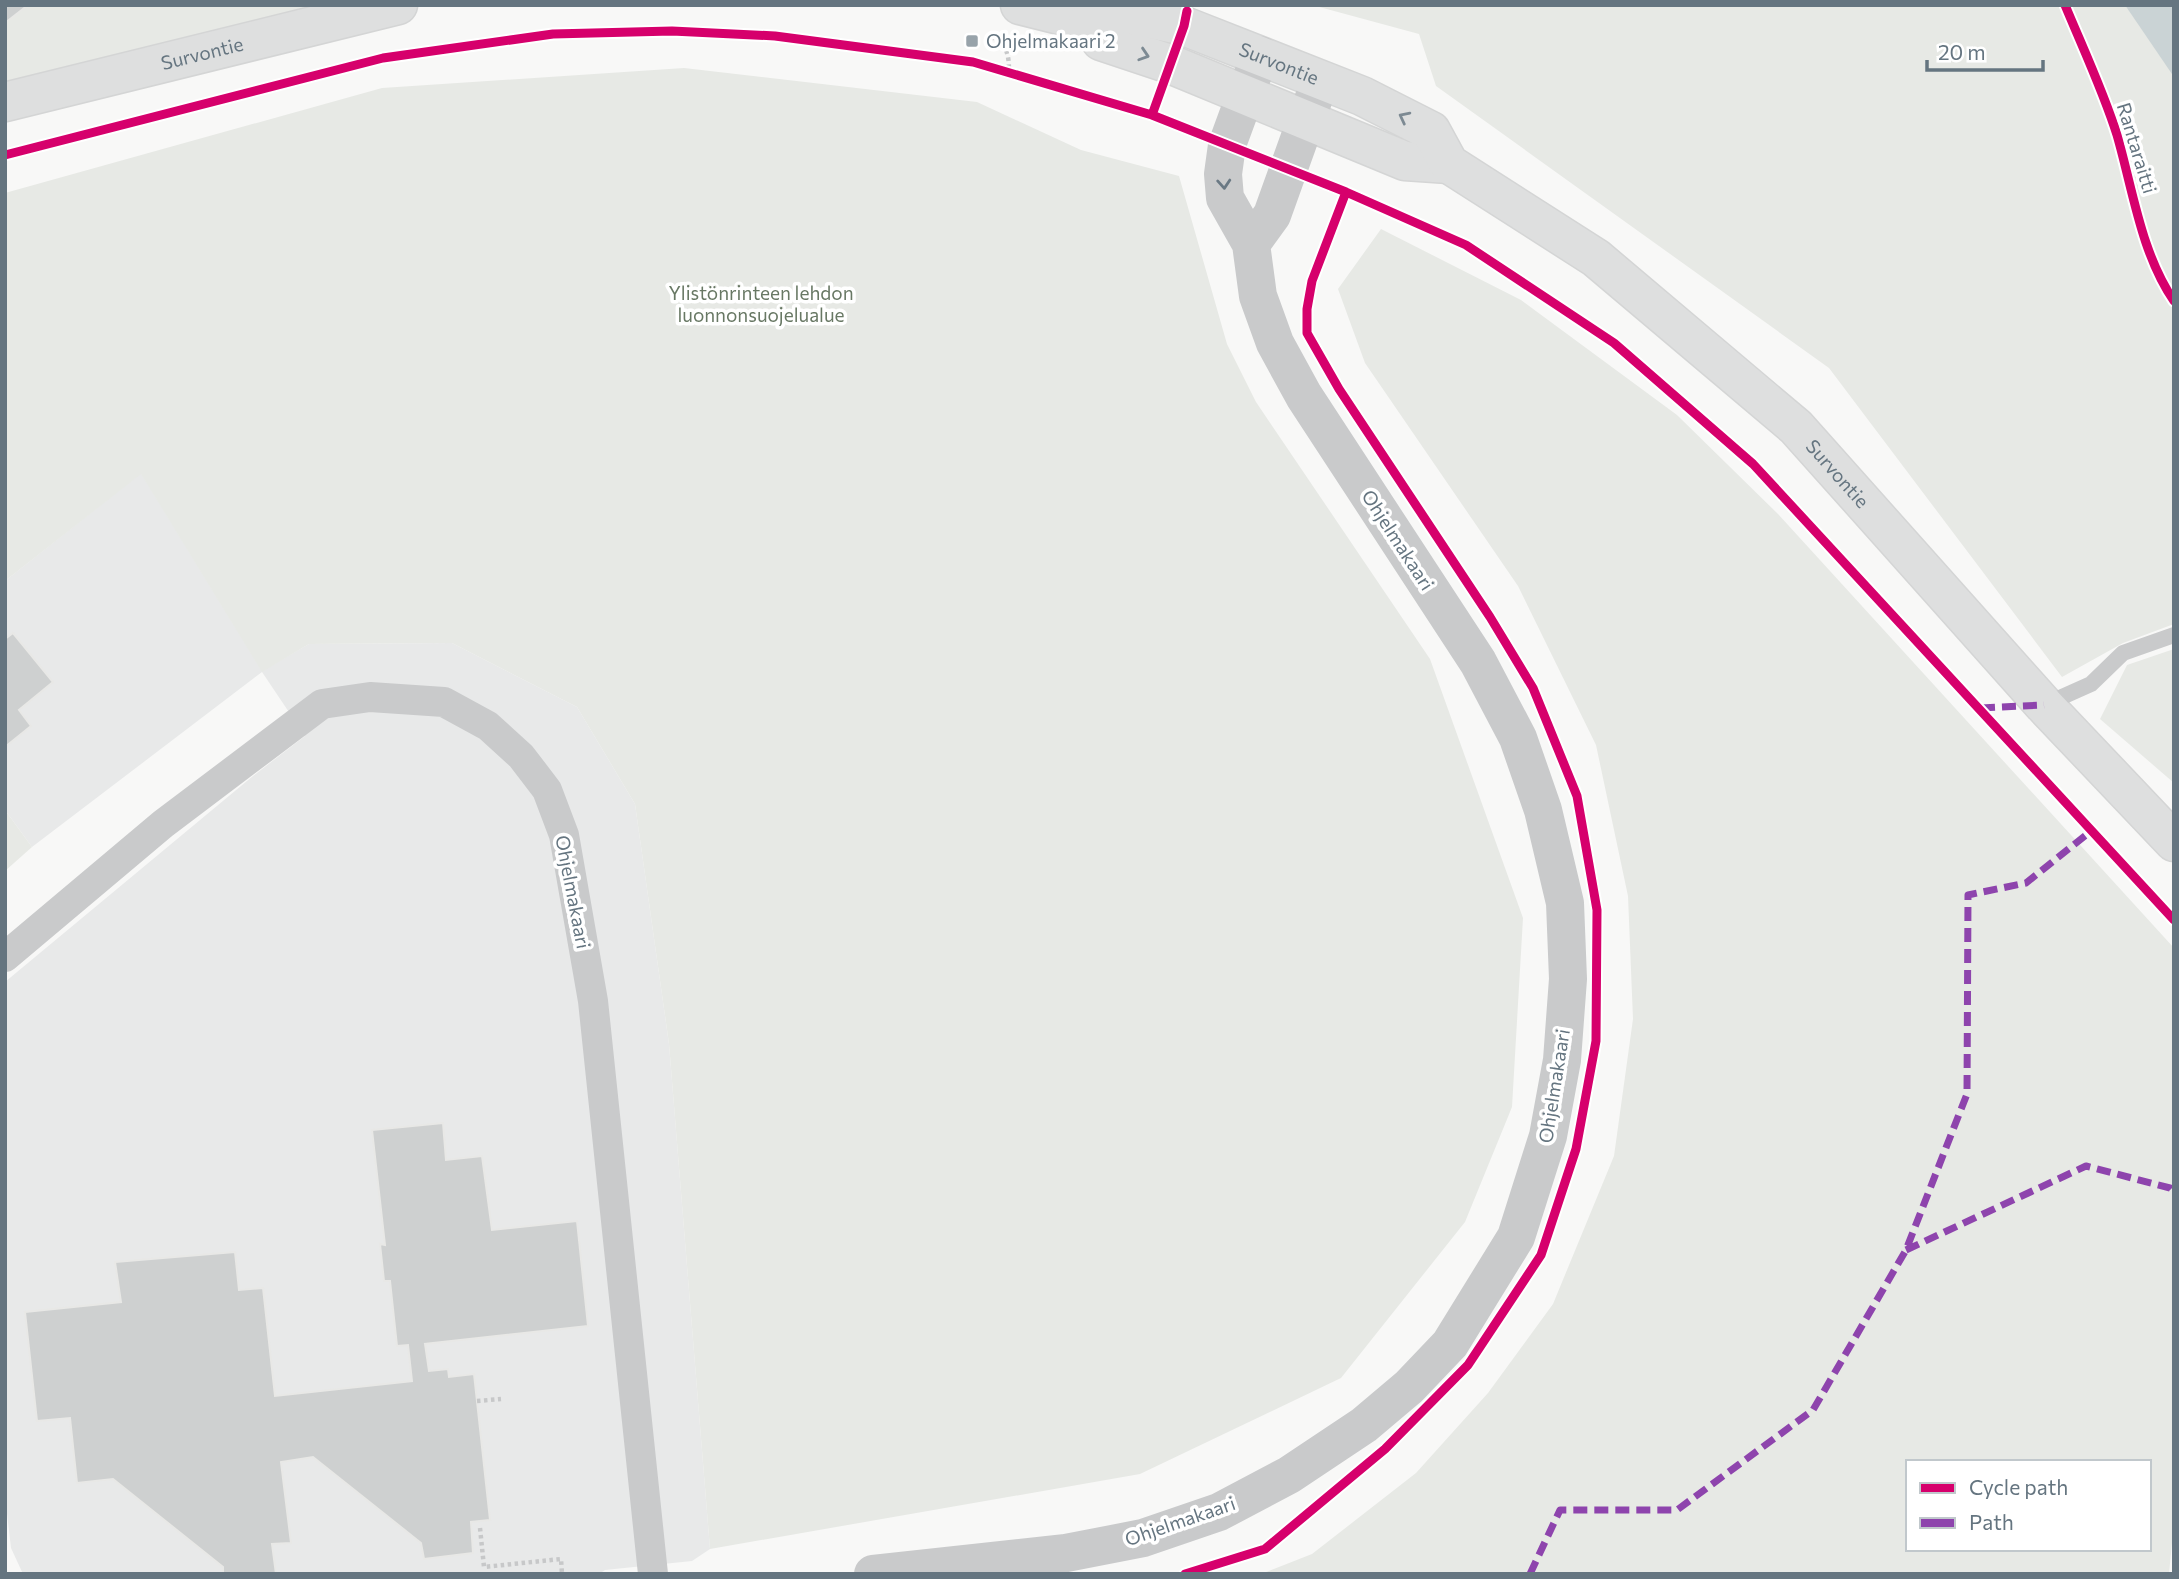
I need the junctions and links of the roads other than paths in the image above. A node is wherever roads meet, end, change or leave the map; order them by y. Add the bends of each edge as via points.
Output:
1 (398, 5) edge
2 (1020, 5) edge
3 (1088, 22) junction
4 (1259, 55) junction
5 (1320, 81) junction
6 (1245, 94) junction
7 (5, 102) edge
8 (1307, 120) junction
9 (1450, 164) junction
10 (1251, 244) junction
11 (2174, 635) edge
12 (2044, 705) junction
13 (2174, 842) edge
14 (5, 957) edge
15 (653, 1574) edge
16 (873, 1574) edge

1 - 7 main road, Survontie
2 - 3 main road, Survontie
3 - 4 main road, Survontie via 1108,10 1184,26
3 -> 6 main road, Survontie via 1101,41
4 - 5 main road, Survontie
4 - 6 street, Ohjelmakaari
5 - 8 street
9 -> 5 main road, Survontie via 1432,131
6 - 8 main road, Survontie
6 -> 10 street, Ohjelmakaari via 1227,145 1223,174 1225,198
8 - 9 main road, Survontie via 1405,161
8 - 10 street via 1272,215
9 - 12 main road, Survontie via 1596,258 1796,427
10 - 16 street, Ohjelmakaari via 1258,296 1275,343 1304,396 1478,662 1518,738 1543,810 1565,903 1568,979 1562,1060 1548,1136 1516,1237 1450,1344 1364,1425 1289,1475 1219,1512 1143,1538 1066,1553
11 - 12 lane via 2123,653 2091,684
12 - 13 main road, Survontie
14 - 15 street, Ohjelmakaari via 163,824 322,704 370,697 444,702 488,726 521,757 547,790 564,835 593,1001

